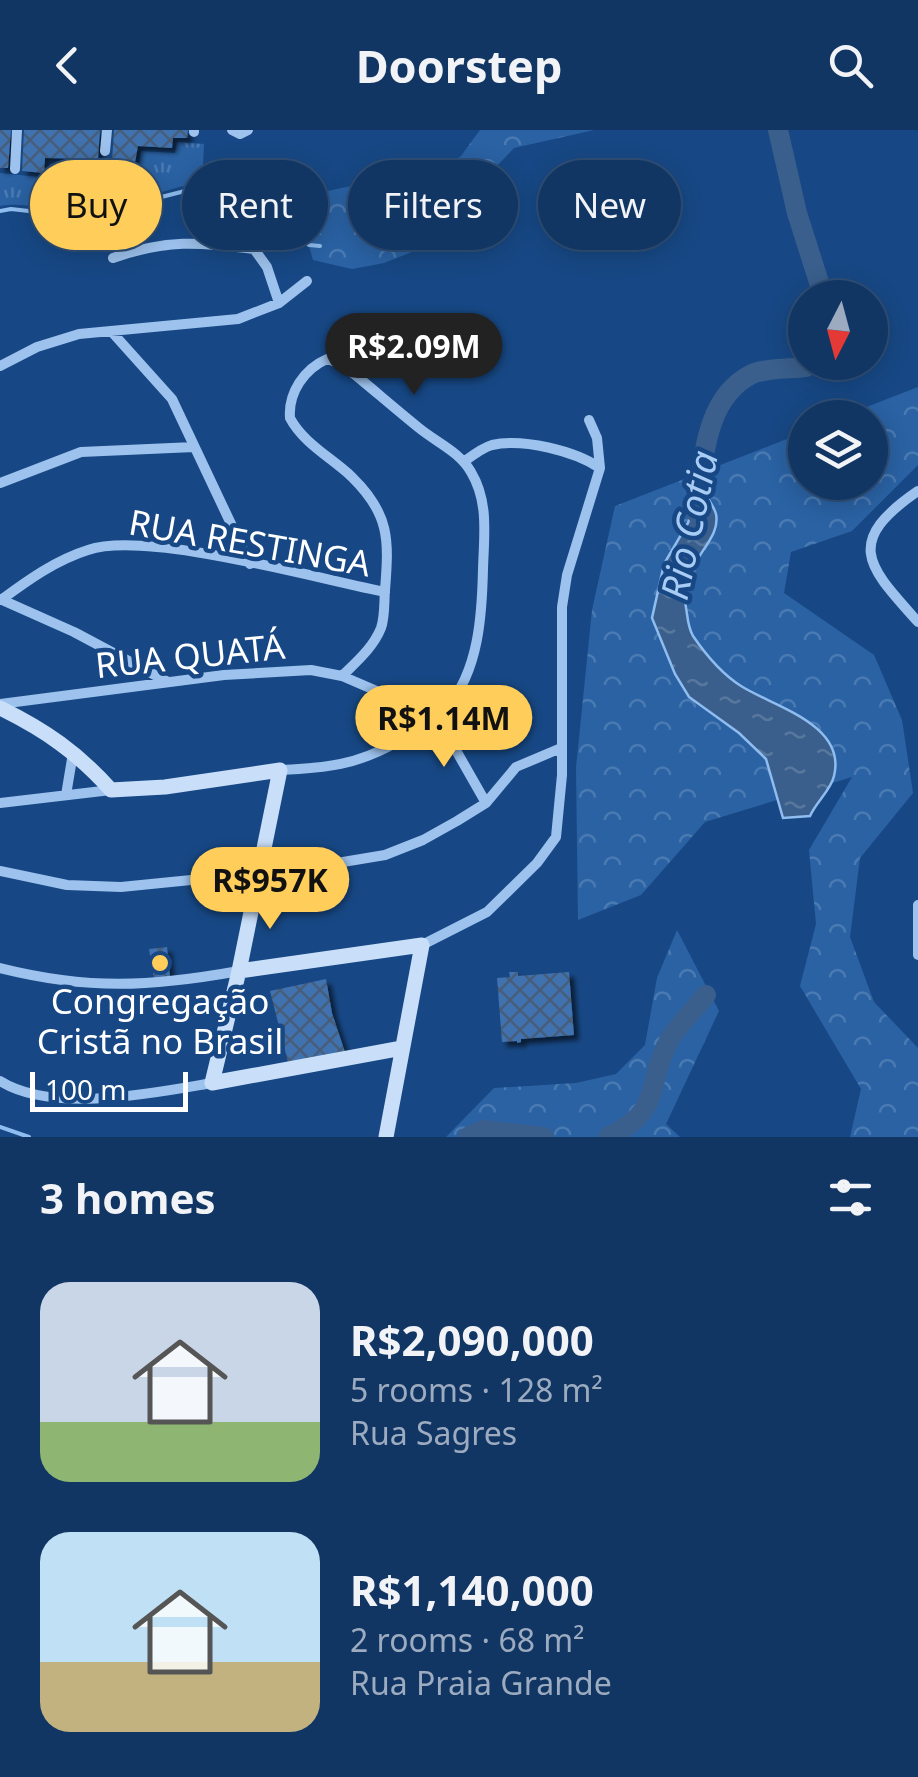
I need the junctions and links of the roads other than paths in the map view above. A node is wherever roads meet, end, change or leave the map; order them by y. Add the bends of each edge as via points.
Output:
1 (17, 130) edge
2 (107, 130) edge
3 (232, 130) edge
4 (248, 130) edge
5 (106, 151) dead end
6 (15, 169) dead end
7 (113, 258) dead end
8 (307, 280) dead end
9 (279, 303) junction
10 (111, 331) junction
11 (0, 366) edge
12 (589, 420) dead end
13 (194, 447) junction
14 (464, 461) junction
15 (600, 468) junction
16 (0, 483) edge
17 (918, 491) edge
18 (250, 564) junction
19 (385, 592) junction
20 (1, 600) edge
21 (918, 622) edge
22 (342, 676) junction
23 (169, 682) junction
24 (34, 700) junction
25 (0, 706) edge
26 (437, 717) junction
27 (28, 722) junction
28 (561, 748) junction
29 (73, 752) junction
30 (280, 770) junction
31 (111, 790) junction
32 (66, 795) junction
33 (0, 803) edge
34 (486, 803) junction
35 (0, 871) edge
36 (259, 872) junction
37 (918, 905) edge
38 (422, 944) junction
39 (918, 955) edge
40 (0, 968) edge
41 (239, 971) junction
42 (402, 1048) junction
43 (0, 1080) edge
44 (212, 1083) junction
45 (386, 1137) edge

1 - 6 street
2 - 5 street
3 - 4 street
7 - 9 street via 157,244 254,249
8 - 9 street
9 - 10 street via 238,319
10 - 11 street via 64,337
10 - 13 street via 166,389
12 - 15 street
13 - 16 street via 81,452
13 - 18 street
14 - 15 street via 509,444
14 - 19 street via 332,359 322,360 293,392 290,418 378,507 386,525
14 - 26 street via 484,514 478,631 458,690
15 - 28 street via 562,606
17 - 21 street via 884,519 870,548 882,583
18 - 19 street, RUA RESTINGA
18 - 20 street, RUA RESTINGA via 106,546 51,567
19 - 22 street via 382,626
20 - 23 street
22 - 23 street, RUA QUATÁ via 267,670
22 - 26 street, RUA QUATÁ
23 - 24 street, RUA QUATÁ
24 - 25 street, RUA QUATÁ
24 - 27 street
25 - 27 street
26 - 30 street via 373,757
26 - 34 street
27 - 29 street
28 - 34 street via 516,767
28 - 38 street via 556,837 487,912
29 - 31 street
29 - 32 street
30 - 31 street
30 - 36 street
31 - 32 street
32 - 33 street
34 - 36 street via 385,855
35 - 36 street via 66,885 121,887
36 - 41 street
37 - 39 street
38 - 41 street
38 - 42 street
40 - 41 street via 118,986
41 - 44 street
42 - 44 street
42 - 45 street
43 - 44 street via 35,1094 93,1098

